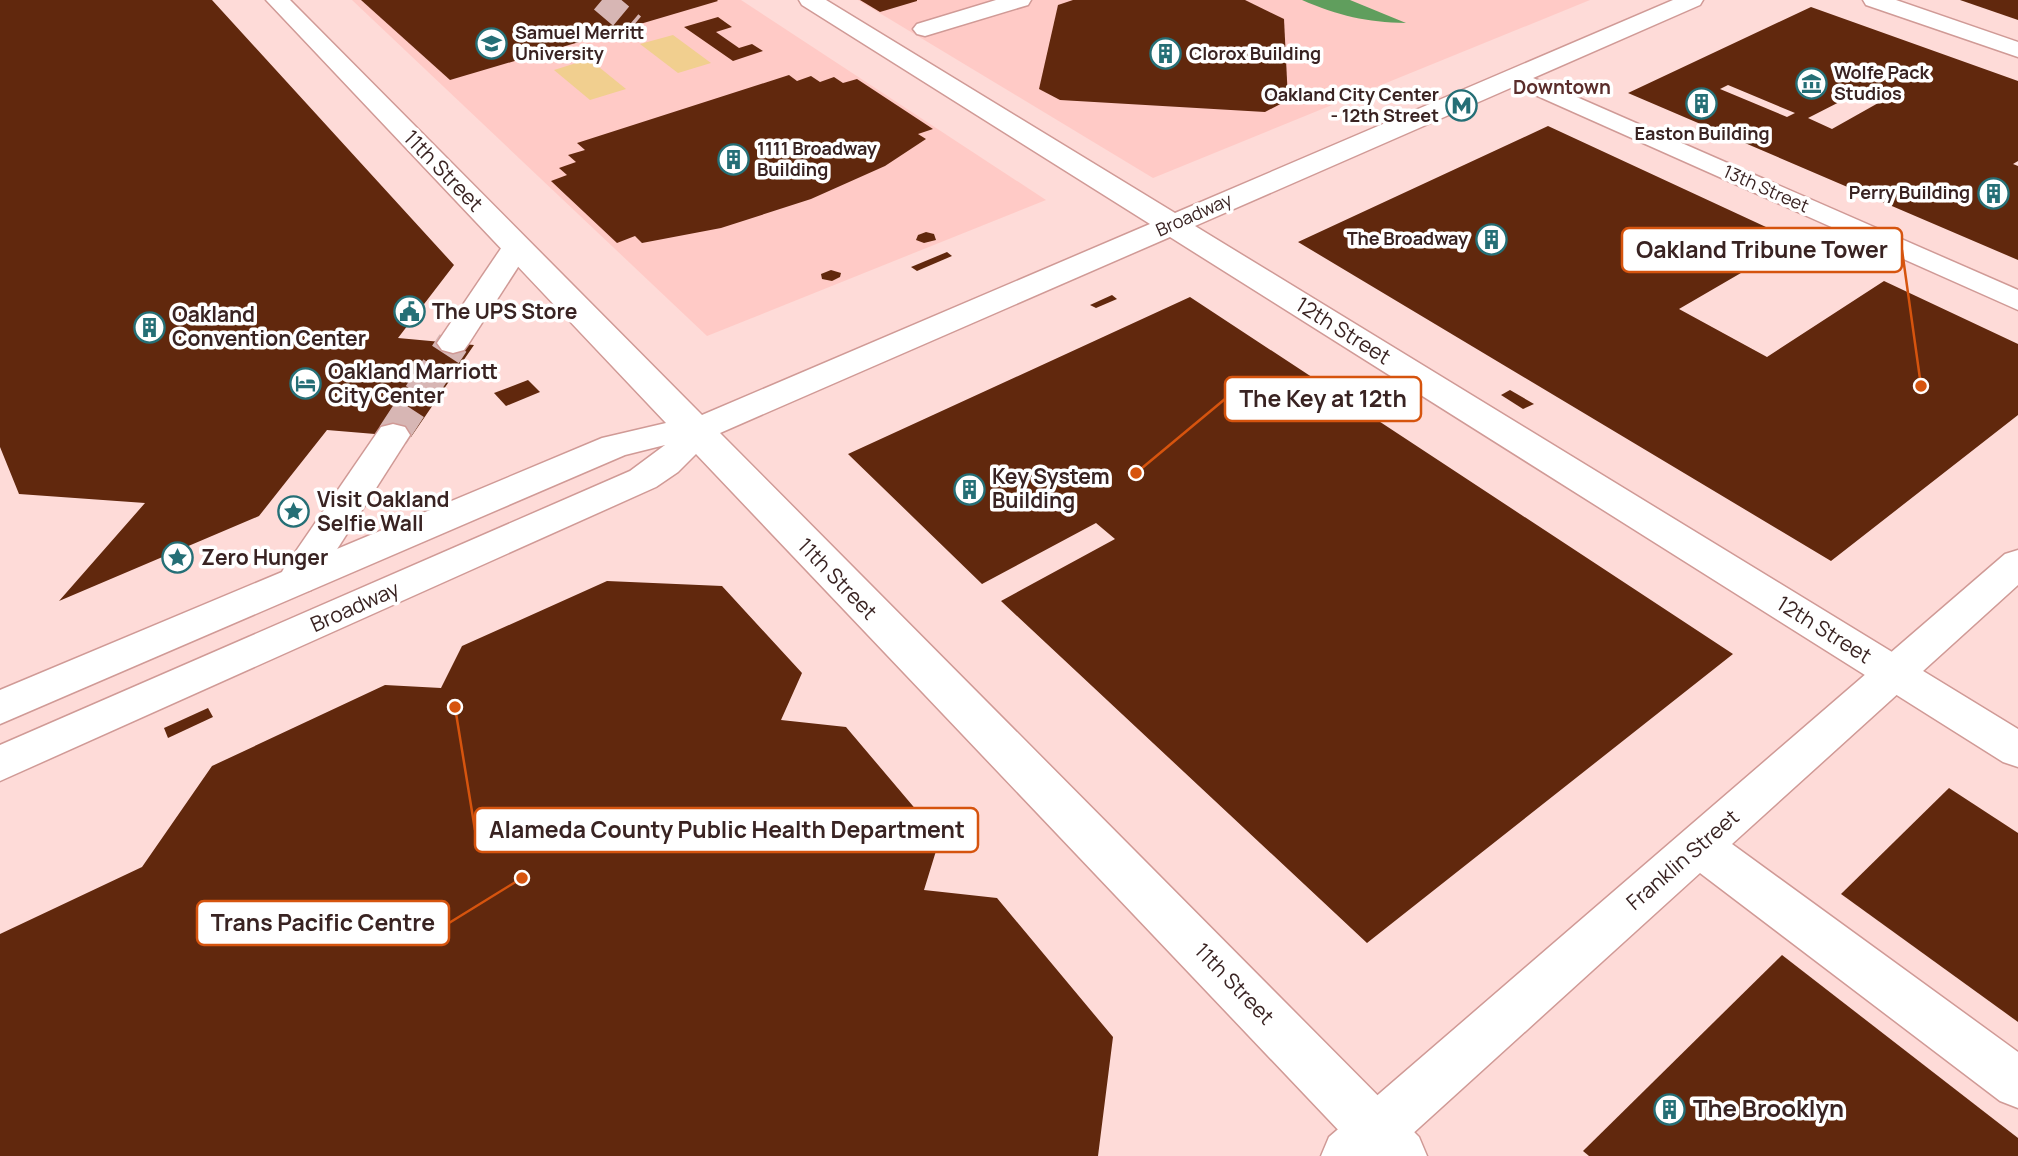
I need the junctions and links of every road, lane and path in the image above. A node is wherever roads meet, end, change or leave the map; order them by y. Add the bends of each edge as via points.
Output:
1 (277, 0) edge
2 (810, 0) edge
3 (1020, 0) edge
4 (1692, 0) edge
5 (1874, 0) edge
6 (926, 29) dead end
7 (2018, 50) edge
8 (1515, 77) junction
9 (1172, 225) junction
10 (516, 247) junction
11 (2018, 300) edge
12 (453, 343) tunnel mouth
13 (695, 430) junction
14 (393, 435) tunnel mouth
15 (2018, 564) edge
16 (297, 580) junction
17 (1894, 673) junction
18 (0, 708) edge
19 (2018, 750) edge
20 (0, 764) edge
21 (1699, 846) junction
22 (2018, 1083) edge
23 (1375, 1148) edge

1 - 10 main road, 11th Street
2 - 9 main road, 12th Street
3 - 6 main road
4 - 8 main road, Broadway
5 - 7 main road
8 - 9 main road, Broadway
8 - 11 main road, 13th Street
9 - 13 main road, Broadway
9 - 17 main road, 12th Street
10 - 12 main road
10 - 13 main road, 11th Street
13 - 16 main road, Broadway via 614,446
13 - 20 main road, Broadway via 666,466 643,479
13 - 23 main road, 11th Street
14 - 16 main road
15 - 17 main road, Franklin Street
16 - 18 main road, Broadway
17 - 19 main road, 12th Street
17 - 21 main road, Franklin Street
21 - 22 main road
21 - 23 main road, Franklin Street

